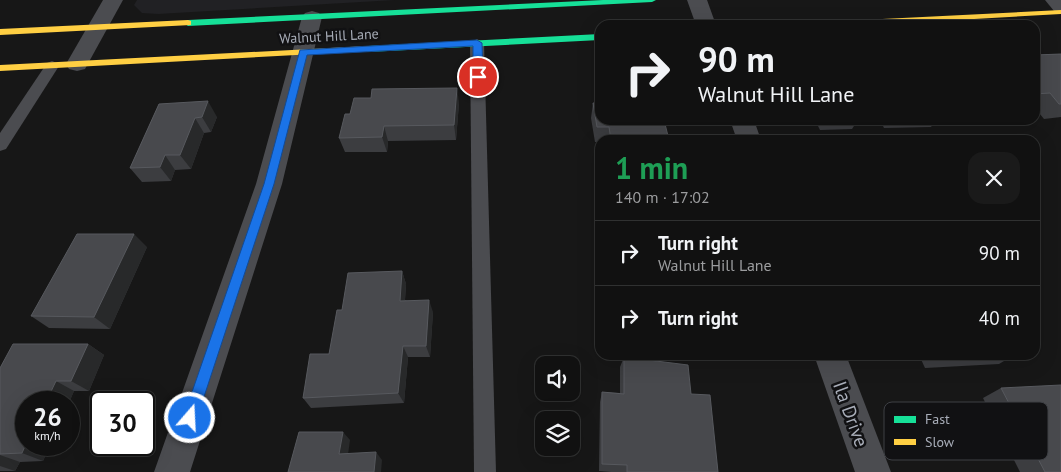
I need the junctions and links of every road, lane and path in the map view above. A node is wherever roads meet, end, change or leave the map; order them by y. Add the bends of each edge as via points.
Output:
1 (114, 0) edge
2 (652, 0) edge
3 (697, 0) edge
4 (1055, 0) edge
5 (1061, 6) edge
6 (1061, 12) edge
7 (312, 17) junction
8 (704, 20) edge
9 (914, 20) edge
10 (98, 27) junction
11 (0, 32) edge
12 (595, 37) edge
13 (477, 43) junction
14 (303, 52) junction
15 (77, 64) junction
16 (52, 66) junction
17 (0, 68) edge
18 (0, 145) edge
19 (832, 360) edge
20 (172, 472) edge
21 (485, 472) edge
22 (873, 472) edge

1 - 10 street
2 - 7 main road, Walnut Hill Lane
3 - 8 street
4 - 5 street
6 - 9 main road
7 - 10 main road, Walnut Hill Lane
7 - 14 street
10 - 11 main road, Walnut Hill Lane
10 - 15 street
12 - 13 main road, Walnut Hill Lane
13 - 14 main road, Walnut Hill Lane
13 - 21 lane
14 - 15 main road, Walnut Hill Lane
14 - 20 street via 269,184
15 - 16 main road, Walnut Hill Lane
16 - 17 main road, Walnut Hill Lane
16 - 18 lane
19 - 22 street, Ila Drive

